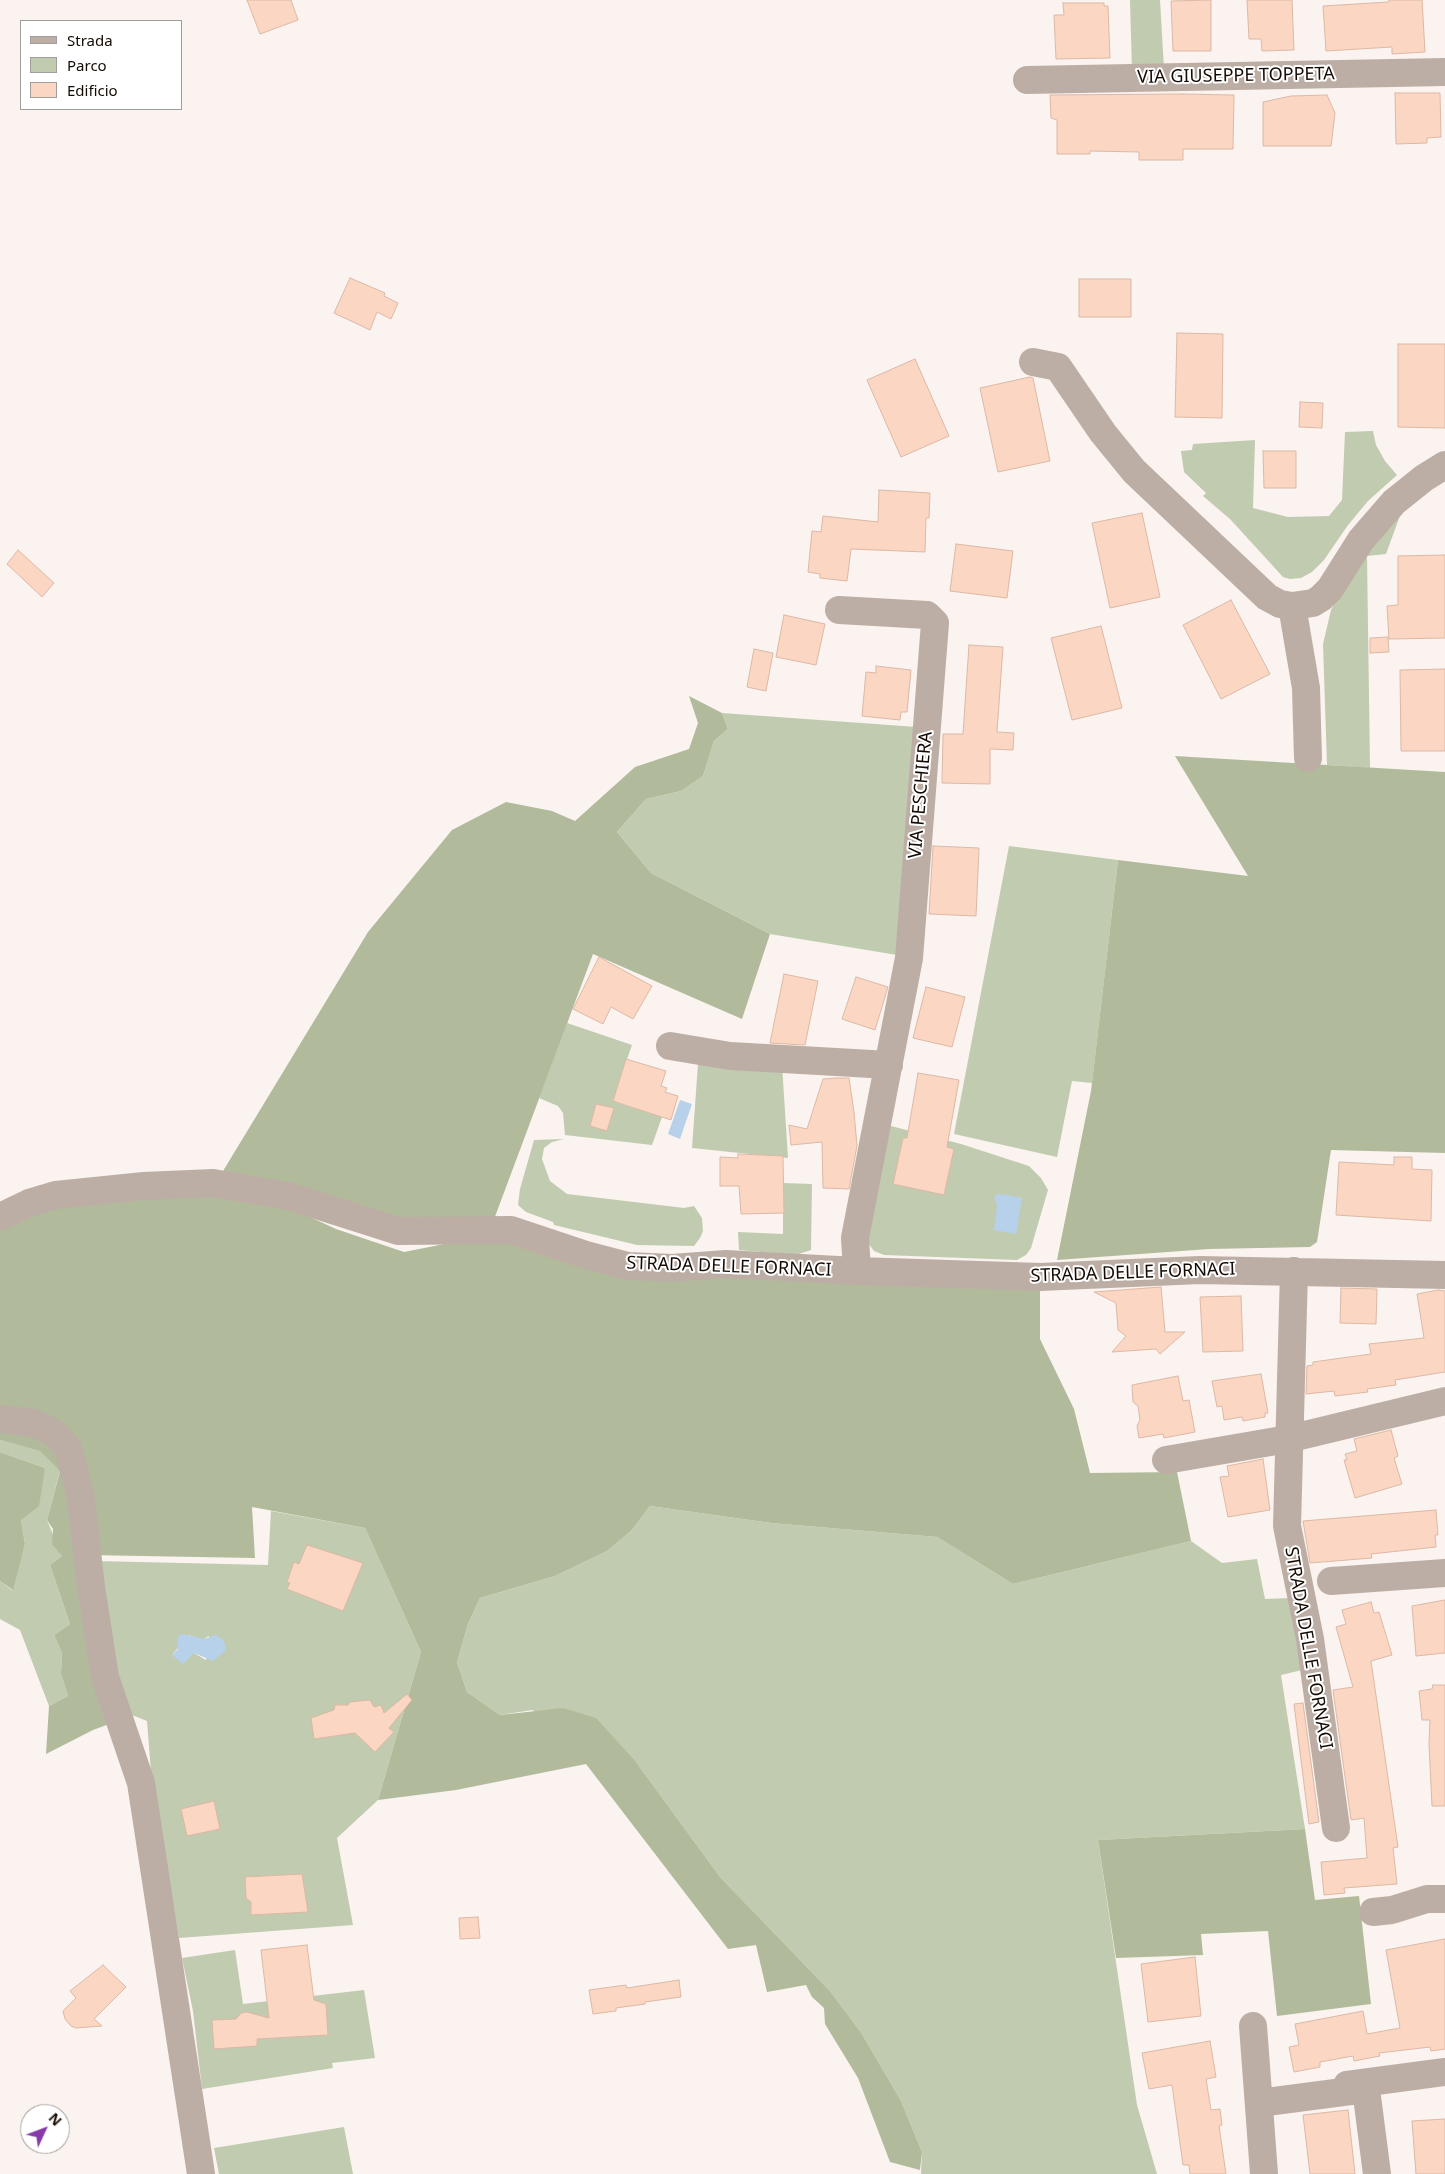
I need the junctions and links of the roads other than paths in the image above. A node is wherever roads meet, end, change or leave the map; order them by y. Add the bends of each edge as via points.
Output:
1 (1445, 72) edge
2 (1027, 80) dead end
3 (1033, 362) dead end
4 (1445, 465) edge
5 (1292, 606) junction
6 (839, 610) dead end
7 (1308, 758) dead end
8 (670, 1046) dead end
9 (889, 1066) junction
10 (0, 1217) edge
11 (857, 1271) junction
12 (1294, 1271) junction
13 (1445, 1276) edge
14 (1445, 1401) edge
15 (0, 1419) edge
16 (1288, 1439) junction
17 (1166, 1460) dead end
18 (1445, 1573) edge
19 (1332, 1581) dead end
20 (1336, 1828) dead end
21 (1445, 1899) edge
22 (1373, 1912) dead end
23 (1253, 2026) dead end
24 (1445, 2072) edge
25 (1259, 2099) junction
26 (201, 2174) edge
27 (1264, 2174) edge
28 (1378, 2174) edge

1 - 2 street, VIA GIUSEPPE TOPPETA
3 - 5 street via 1058,367 1103,433 1134,471 1267,597
4 - 5 street via 1394,502 1361,540 1321,598 1313,603
5 - 7 street via 1306,688
6 - 9 street, VIA PESCHIERA via 926,615 935,623 909,958
8 - 9 street via 730,1056
9 - 11 street, VIA PESCHIERA via 855,1238
10 - 11 street, STRADA DELLE FORNACI via 56,1195 213,1183 288,1196 398,1231 511,1230 628,1266 672,1268 723,1264
11 - 12 street, STRADA DELLE FORNACI via 1040,1277 1200,1270
12 - 13 street, STRADA DELLE FORNACI
12 - 16 street, STRADA DELLE FORNACI
14 - 16 street
15 - 26 street via 34,1423 54,1433 68,1448 81,1500 105,1677 141,1783
16 - 17 street
16 - 20 street, STRADA DELLE FORNACI via 1287,1526 1310,1639
18 - 19 street
21 - 22 street via 1427,1899 1392,1910
23 - 25 street
24 - 25 street
25 - 27 street
25 - 28 street via 1366,2089

